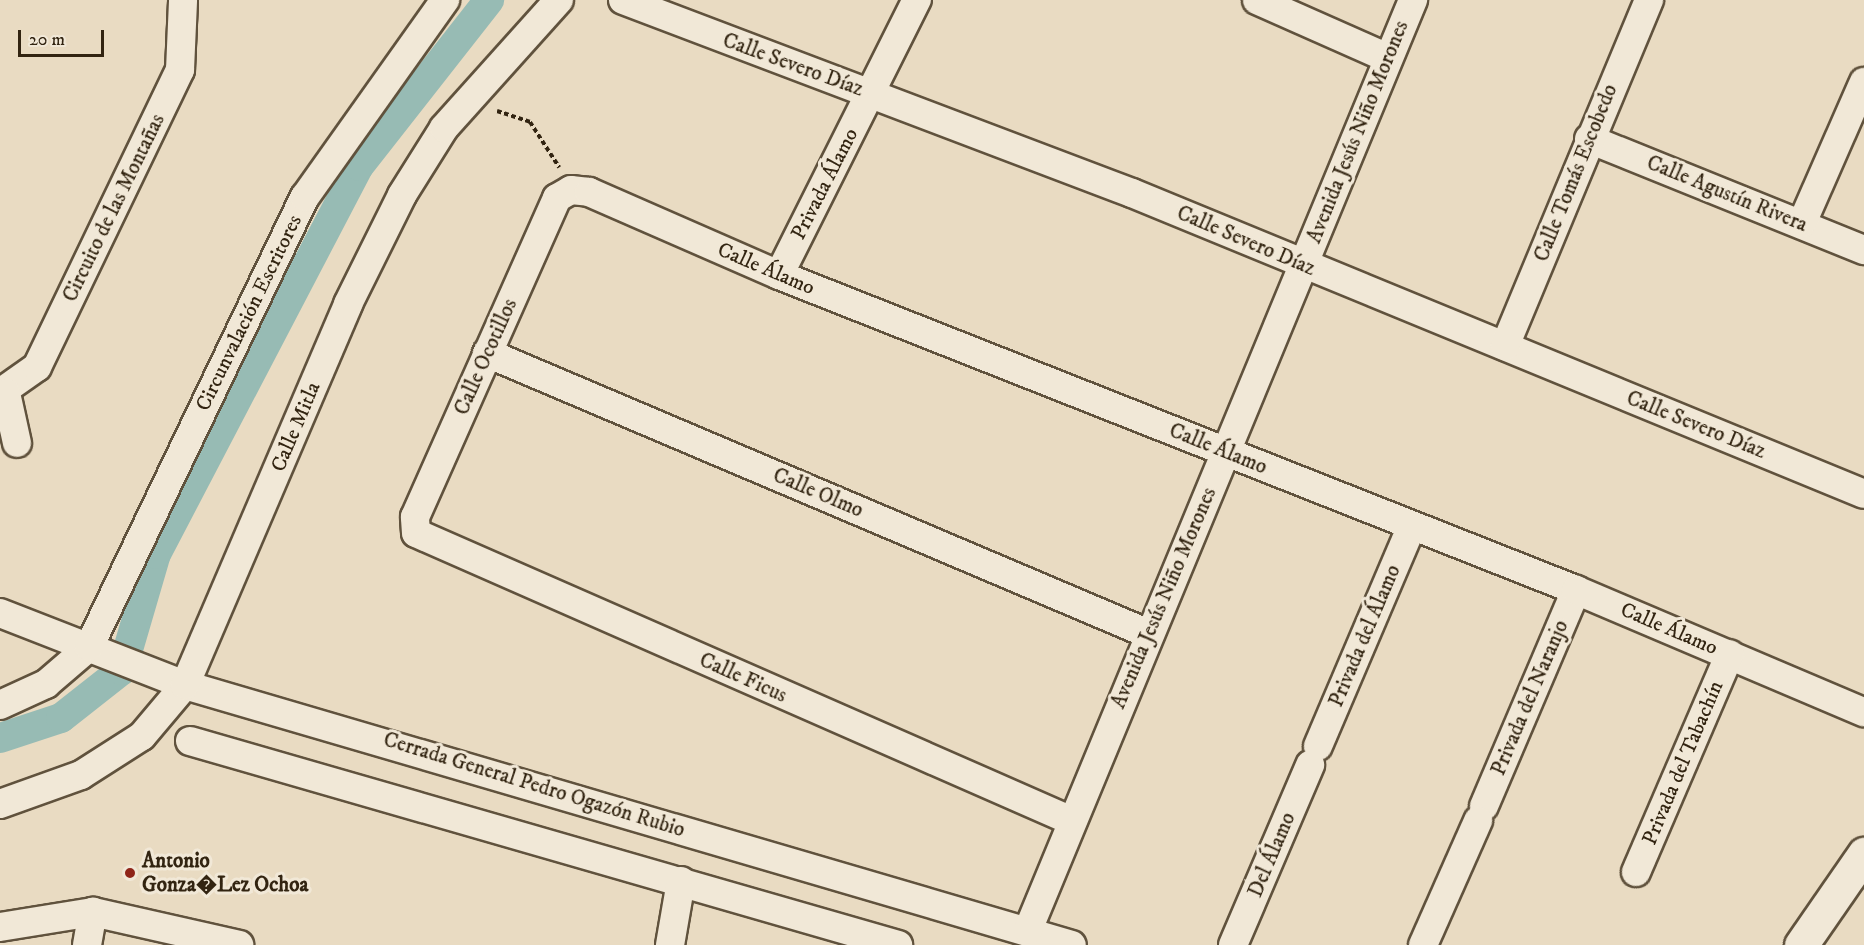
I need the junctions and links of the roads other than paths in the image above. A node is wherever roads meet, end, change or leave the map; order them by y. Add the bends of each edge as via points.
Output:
1 (183, 0) edge
2 (445, 0) edge
3 (559, 0) edge
4 (623, 0) edge
5 (917, 0) edge
6 (1257, 0) edge
7 (1413, 0) edge
8 (1649, 0) edge
9 (1388, 58) junction
10 (1864, 82) edge
11 (871, 94) junction
12 (1589, 139) junction
13 (571, 190) joint
14 (1802, 224) junction
15 (1864, 250) edge
16 (1303, 266) junction
17 (779, 275) junction
18 (1505, 346) junction
19 (487, 352) junction
20 (3, 393) edge
21 (18, 443) dead end
22 (1224, 452) junction
23 (1864, 494) edge
24 (1412, 526) junction
25 (416, 533) joint
26 (1576, 590) junction
27 (4, 620) edge
28 (1149, 634) junction
29 (100, 651) junction
30 (1730, 654) junction
31 (173, 680) junction
32 (0, 705) edge
33 (1864, 712) edge
34 (190, 741) dead end
35 (1314, 755) joint
36 (0, 804) edge
37 (1072, 821) junction
38 (1864, 854) edge
39 (1636, 872) dead end
40 (681, 881) junction
41 (93, 912) junction
42 (0, 927) edge
43 (1028, 930) junction
44 (87, 945) edge
45 (239, 945) edge
46 (670, 945) edge
47 (898, 945) edge
48 (1072, 945) edge
49 (1233, 945) edge
50 (1423, 945) edge
51 (1801, 945) edge

1 - 20 street, Circuito de las Montañas via 180,70 37,367
2 - 29 street, Circunvalación Escritores via 305,197
3 - 31 street, Calle Mitla via 444,128 402,195
4 - 11 street, Calle Severo Díaz
5 - 11 street, Privada Álamo
6 - 9 street
7 - 9 street, Avenida Jesús Niño Morones
8 - 12 street, Calle Tomás Escobedo
9 - 16 street, Avenida Jesús Niño Morones
10 - 14 street
11 - 16 street, Calle Severo Díaz via 1132,193
11 - 17 street, Privada Álamo
12 - 14 street, Calle Agustín Rivera
12 - 18 street, Calle Tomás Escobedo
13 - 17 street, Calle Álamo via 589,192
13 - 19 street, Calle Ocotillos via 557,198
14 - 15 street, Calle Agustín Rivera
16 - 18 street, Calle Severo Díaz
16 - 22 street, Avenida Jesús Niño Morones
17 - 22 street, Calle Álamo
18 - 23 street, Calle Severo Díaz
19 - 25 street, Calle Ocotillos via 415,518
19 - 28 street, Calle Olmo
20 - 21 street
22 - 24 street, Calle Álamo
22 - 28 street, Avenida Jesús Niño Morones
24 - 26 street, Calle Álamo
24 - 35 street, Privada del Álamo
25 - 37 street, Calle Ficus
26 - 30 street, Calle Álamo
26 - 50 street, Privada del Naranjo
27 - 29 street, Cerrada General Pedro Ogazón Rubio
28 - 37 street, Avenida Jesús Niño Morones
29 - 31 street, Cerrada General Pedro Ogazón Rubio
29 - 32 street via 46,684
30 - 33 street, Calle Álamo
30 - 39 street, Privada del Tabachín
31 - 36 street, Calle Mitla via 142,736 81,775
31 - 43 street, Cerrada General Pedro Ogazón Rubio
34 - 40 street
35 - 49 street, Del Álamo
37 - 43 street, Avenida Jesús Niño Morones
38 - 51 street
40 - 46 street
40 - 47 street
41 - 42 street
41 - 44 street
41 - 45 street
43 - 48 street, Cerrada General Pedro Ogazón Rubio

